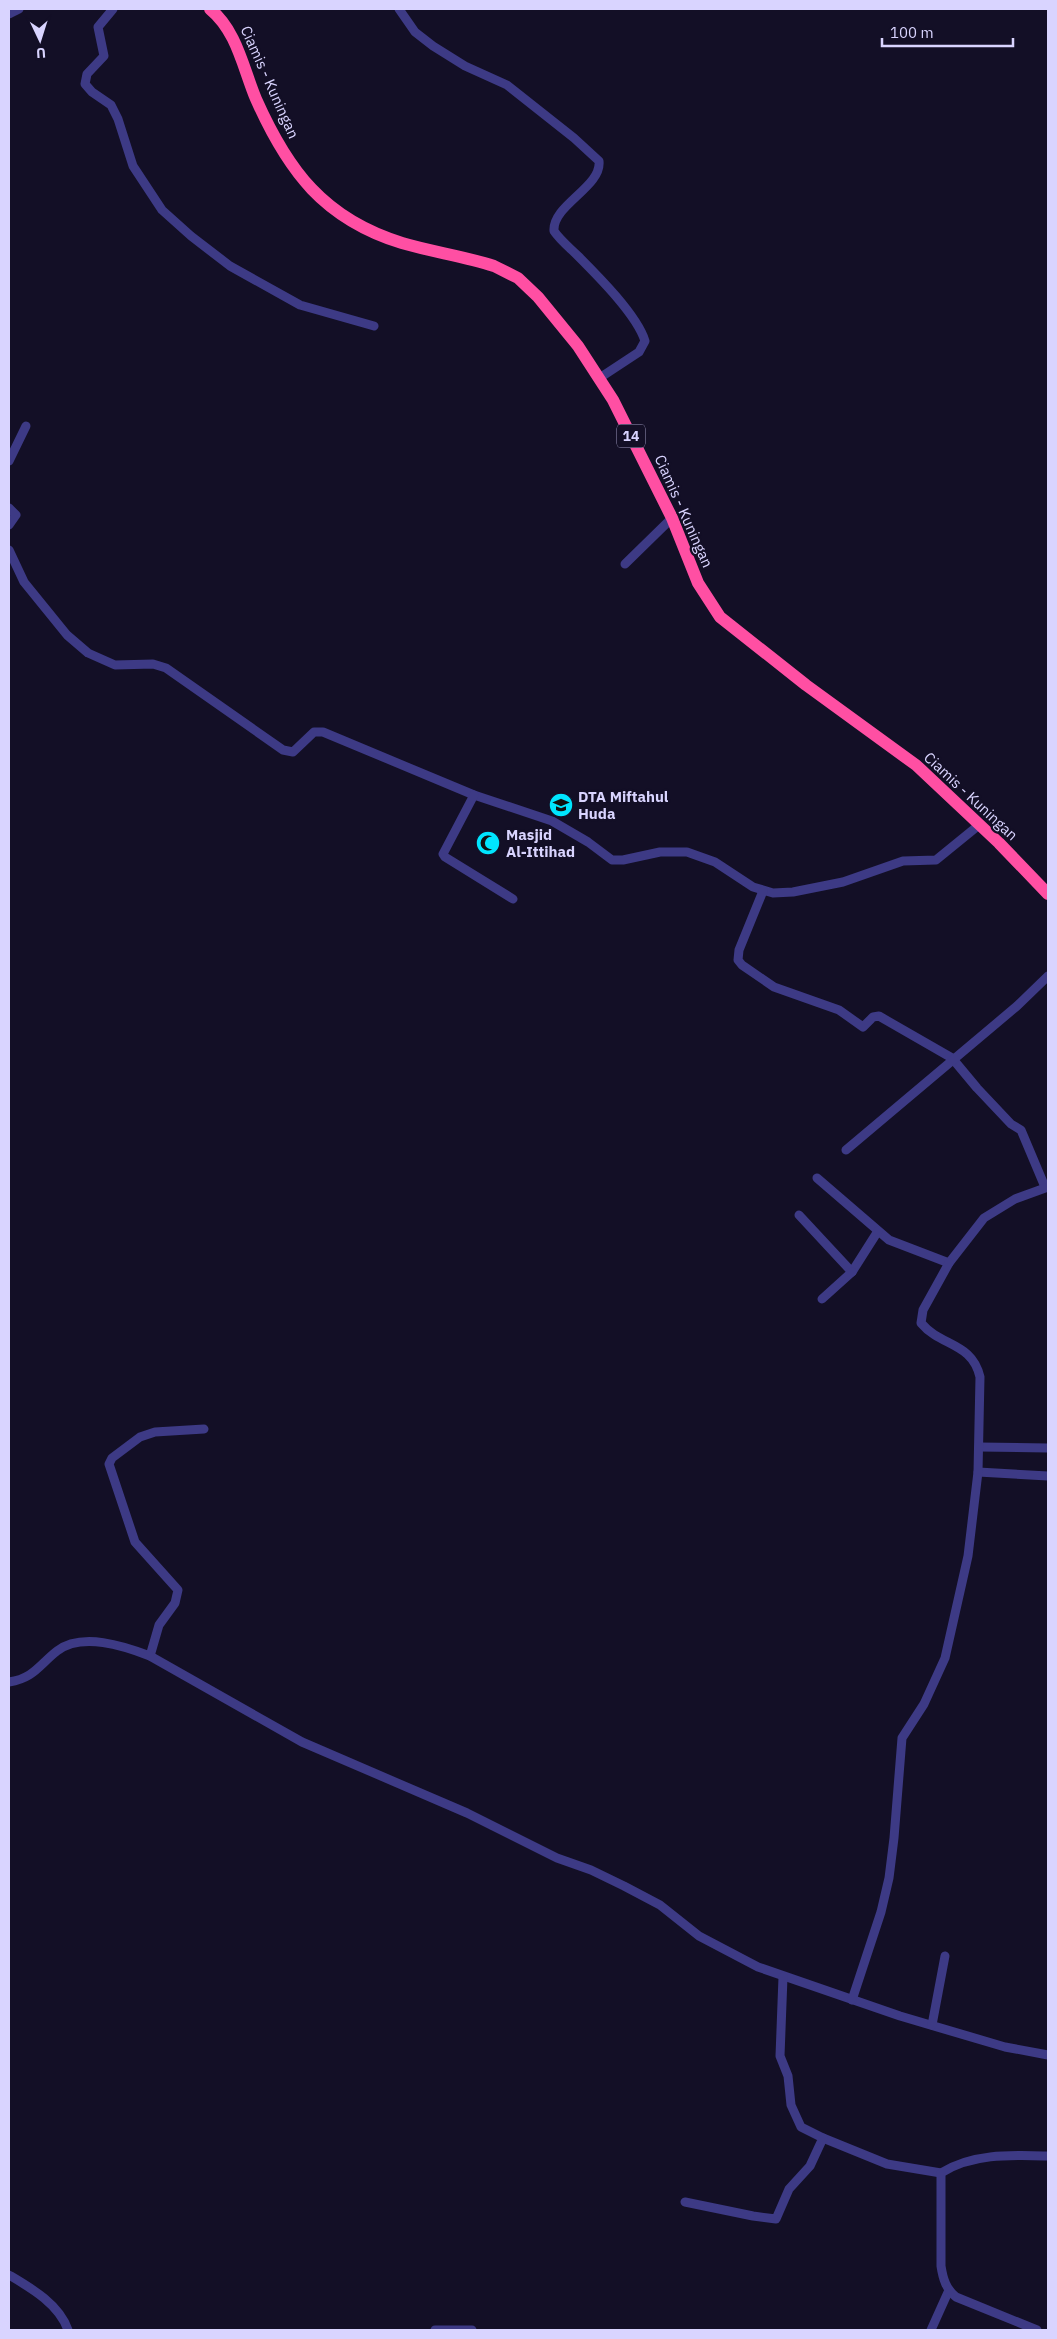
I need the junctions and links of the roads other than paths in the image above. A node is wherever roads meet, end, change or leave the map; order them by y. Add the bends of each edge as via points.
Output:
1 (19, 9) edge
2 (113, 9) edge
3 (210, 9) edge
4 (400, 9) edge
5 (9, 14) edge
6 (374, 326) dead end
7 (598, 379) junction
8 (26, 426) dead end
9 (9, 461) edge
10 (9, 508) edge
11 (672, 518) junction
12 (9, 525) edge
13 (9, 550) edge
14 (625, 564) dead end
15 (474, 795) junction
16 (979, 825) junction
17 (763, 891) junction
18 (1048, 894) edge
19 (513, 899) dead end
20 (1048, 976) edge
21 (952, 1058) junction
22 (846, 1150) dead end
23 (817, 1178) dead end
24 (1047, 1187) edge
25 (799, 1215) dead end
26 (878, 1231) junction
27 (949, 1263) junction
28 (852, 1272) junction
29 (822, 1299) dead end
30 (204, 1429) dead end
31 (979, 1447) junction
32 (1048, 1448) edge
33 (978, 1472) junction
34 (1048, 1476) edge
35 (150, 1656) junction
36 (9, 1682) edge
37 (945, 1956) dead end
38 (782, 1977) junction
39 (852, 2000) junction
40 (932, 2025) junction
41 (1048, 2055) edge
42 (823, 2138) junction
43 (1048, 2156) edge
44 (941, 2173) junction
45 (685, 2202) dead end
46 (9, 2275) edge
47 (948, 2290) junction
48 (68, 2330) edge
49 (435, 2330) edge
50 (472, 2330) edge
51 (931, 2330) edge
52 (1037, 2330) edge

1 - 5 street
2 - 6 street via 98,27 104,56 87,74 85,84 110,105 118,119 133,166 162,210 230,266 300,305
3 - 7 highway, Ciamis - Kuningan / 14 via 224,21 232,35 255,96 279,145 291,165 324,202 379,235 506,270 548,307
4 - 7 street via 415,32 433,46 465,66 506,85 599,161 598,173 556,219 554,231 601,279 645,341 639,352
7 - 11 highway, Ciamis - Kuningan / 14 via 617,408
8 - 9 street
10 - 12 street via 16,515
11 - 14 street
11 - 16 highway, Ciamis - Kuningan / 14 via 698,583 726,623 916,766
13 - 15 street via 24,582 67,635 97,658 116,666 153,664 166,668 283,750 293,752 314,732 323,732
15 - 17 street via 552,821 612,860 660,852 687,852 715,862 744,883
15 - 19 street via 443,854
16 - 17 street via 936,860 902,861 816,889
16 - 18 highway, Ciamis - Kuningan / 14
17 - 21 street via 738,950 738,960 742,965 774,987 839,1010 863,1027 873,1017 879,1016
20 - 21 street via 1017,1006
21 - 22 street
21 - 24 street via 1011,1124 1021,1130
23 - 26 street
24 - 27 street via 1015,1199 984,1218
25 - 28 street
26 - 27 street via 889,1240
26 - 28 street
27 - 31 street via 923,1310 921,1323 934,1335 967,1353 977,1365 980,1376
28 - 29 street
30 - 35 street via 155,1432 140,1437 108,1464 135,1542 178,1590 175,1602 158,1625
31 - 32 street
31 - 33 street
33 - 34 street
33 - 39 street via 971,1540 949,1646 926,1699 902,1738 889,1878
35 - 36 street via 117,1646 80,1642 63,1647 34,1673
35 - 38 street via 302,1742 467,1813 557,1858 624,1886 660,1905 699,1936
37 - 40 street
38 - 39 street
38 - 42 street via 780,2056 788,2076 791,2105 801,2127
39 - 40 street
40 - 41 street via 1006,2047
42 - 44 street via 886,2164
42 - 45 street via 810,2166 789,2188 776,2219
43 - 44 street via 997,2156 959,2162
44 - 47 street via 941,2266
46 - 48 street via 53,2307
47 - 51 street
47 - 52 street via 956,2297
49 - 50 street

